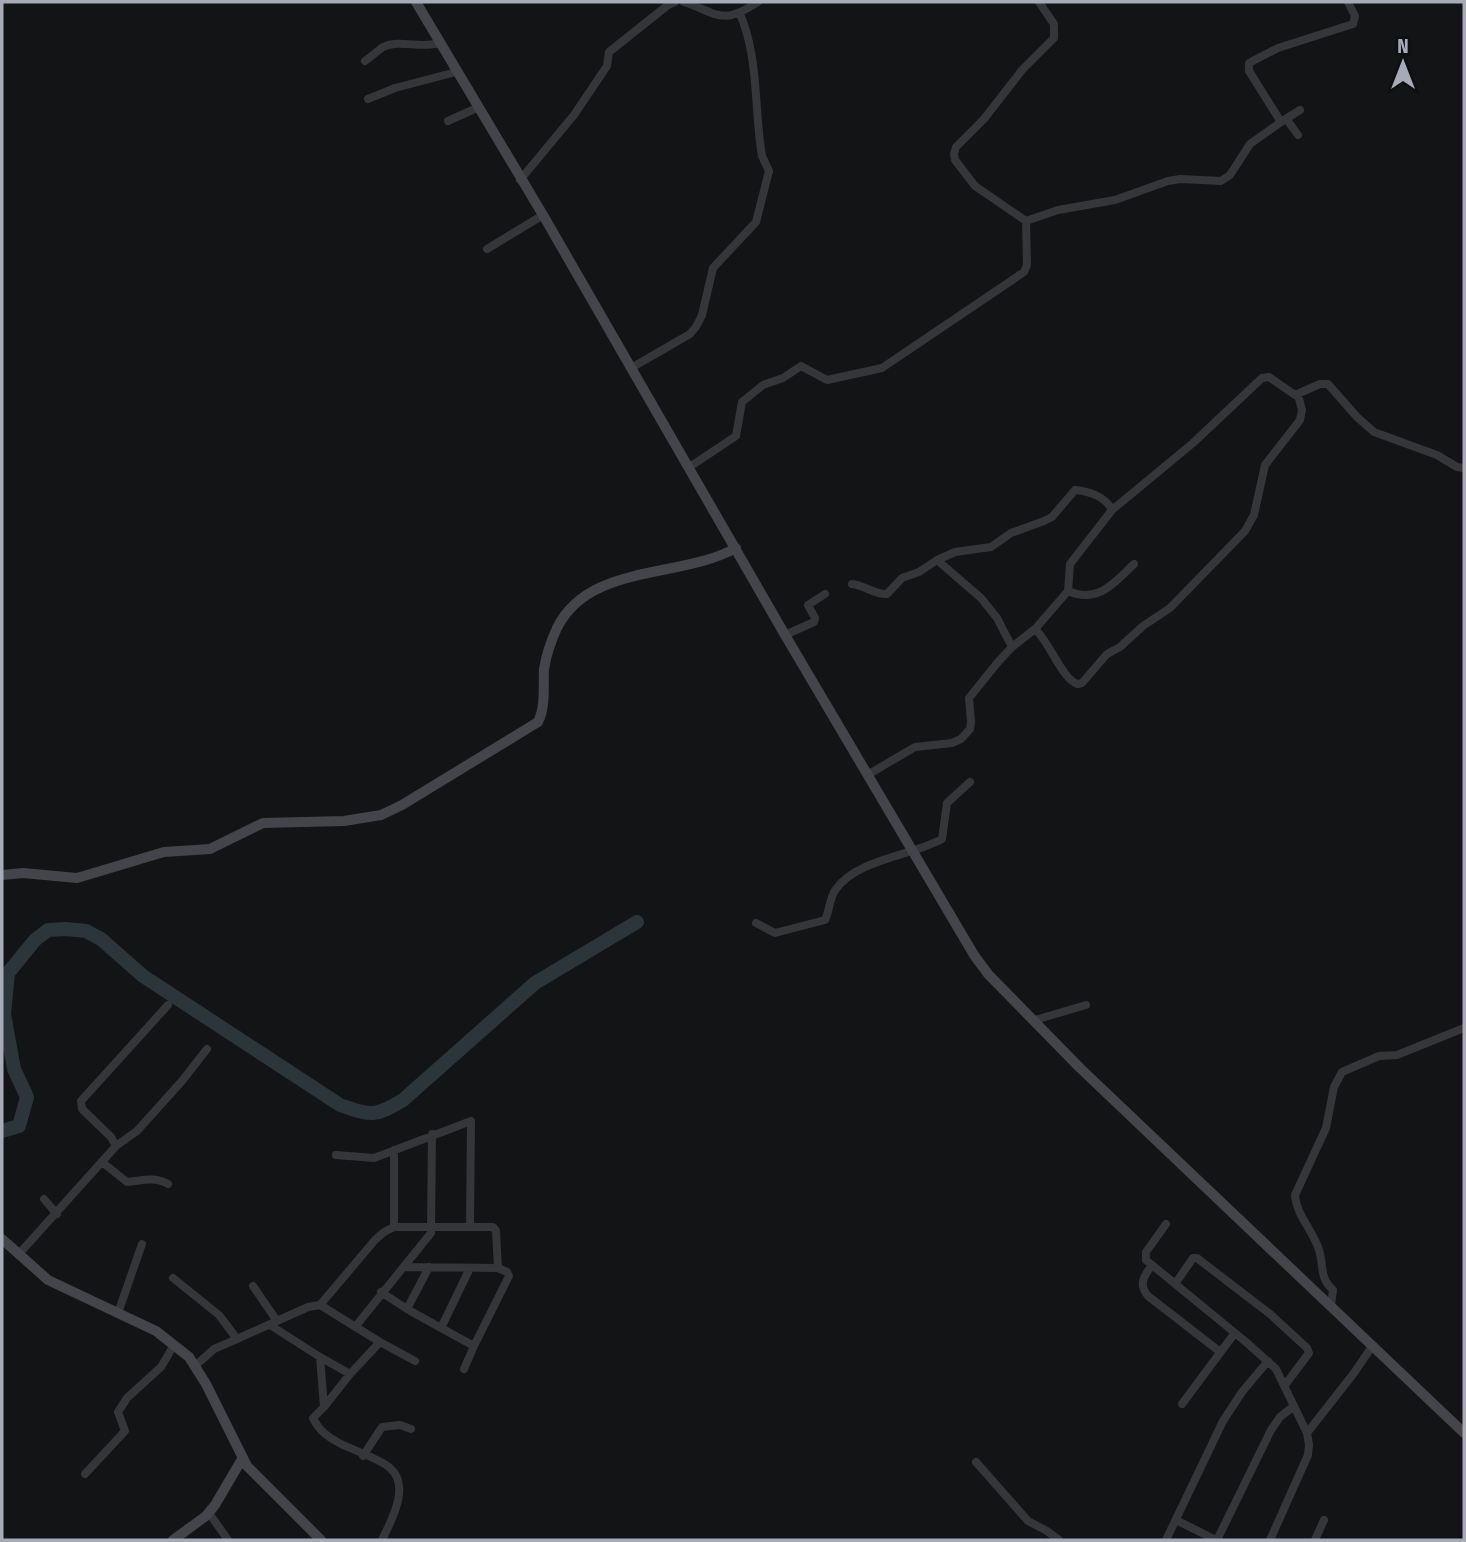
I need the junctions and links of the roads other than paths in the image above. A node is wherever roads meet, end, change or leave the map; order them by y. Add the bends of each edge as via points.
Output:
1 (416, 2) edge
2 (675, 2) edge
3 (684, 2) edge
4 (758, 2) edge
5 (1039, 2) edge
6 (1348, 2) edge
7 (740, 14) junction
8 (439, 43) junction
9 (365, 61) dead end
10 (456, 72) junction
11 (368, 99) dead end
12 (479, 107) junction
13 (1300, 110) dead end
14 (448, 121) dead end
15 (1284, 121) junction
16 (1298, 135) dead end
17 (520, 180) junction
18 (543, 215) junction
19 (1026, 222) junction
20 (487, 249) dead end
21 (631, 368) junction
22 (1298, 395) junction
23 (688, 468) junction
24 (1464, 468) edge
25 (1112, 510) junction
26 (736, 548) junction
27 (937, 559) junction
28 (1134, 564) dead end
29 (852, 584) dead end
30 (1068, 591) junction
31 (825, 594) dead end
32 (1035, 629) junction
33 (785, 635) junction
34 (1012, 647) junction
35 (869, 774) junction
36 (970, 782) dead end
37 (913, 850) junction
38 (2, 875) edge
39 (756, 923) dead end
40 (168, 1005) dead end
41 (1086, 1005) dead end
42 (1035, 1020) junction
43 (1464, 1028) edge
44 (207, 1049) dead end
45 (432, 1134) junction
46 (116, 1146) junction
47 (394, 1150) junction
48 (336, 1155) dead end
49 (102, 1162) junction
50 (168, 1184) dead end
51 (44, 1199) dead end
52 (57, 1214) junction
53 (1166, 1224) dead end
54 (394, 1227) junction
55 (470, 1227) junction
56 (433, 1229) junction
57 (2, 1239) edge
58 (142, 1244) dead end
59 (18, 1255) junction
60 (404, 1267) junction
61 (429, 1267) junction
62 (1150, 1267) junction
63 (470, 1268) junction
64 (498, 1268) junction
65 (173, 1278) dead end
66 (1175, 1284) junction
67 (253, 1286) dead end
68 (381, 1292) junction
69 (320, 1305) junction
70 (1331, 1306) junction
71 (407, 1309) junction
72 (118, 1312) junction
73 (273, 1323) junction
74 (355, 1327) junction
75 (441, 1328) junction
76 (1234, 1334) junction
77 (237, 1339) junction
78 (380, 1342) junction
79 (174, 1345) junction
80 (1373, 1345) junction
81 (474, 1346) junction
82 (1219, 1351) junction
83 (320, 1357) junction
84 (415, 1361) dead end
85 (1268, 1361) junction
86 (195, 1366) junction
87 (464, 1369) dead end
88 (350, 1374) junction
89 (1284, 1385) junction
90 (1182, 1404) dead end
91 (1294, 1406) junction
92 (324, 1407) junction
93 (411, 1429) dead end
94 (1307, 1433) junction
95 (1464, 1433) edge
96 (363, 1456) junction
97 (242, 1459) junction
98 (976, 1462) dead end
99 (85, 1474) dead end
100 (209, 1513) junction
101 (1176, 1520) junction
102 (1324, 1520) dead end
103 (173, 1540) edge
104 (228, 1540) edge
105 (321, 1540) edge
106 (382, 1540) edge
107 (1059, 1540) edge
108 (1166, 1540) edge
109 (1216, 1540) edge
110 (1270, 1540) edge
111 (1315, 1540) edge

1 - 8 street
2 - 17 street via 609,52 607,66 574,115
3 - 7 street via 714,15
4 - 7 street
5 - 19 street via 1054,24 1055,38 1022,70 954,154 975,186
6 - 15 street via 1355,16 1353,24 1278,47 1249,63 1249,71
7 - 21 street via 750,47 761,152 769,171 758,217 713,268 696,327
8 - 9 street via 389,45
8 - 10 street
10 - 11 street
10 - 12 street
12 - 14 street
12 - 17 street
13 - 15 street
15 - 16 street
15 - 19 street via 1250,144 1221,181 1168,181 1115,200 1058,209
17 - 18 street
18 - 20 street
18 - 21 street
19 - 23 street via 1024,272 882,368 827,380 802,366 763,385 742,402 736,436
21 - 23 street
22 - 24 street via 1328,384 1374,432
22 - 25 street via 1269,377 1262,378
22 - 32 street via 1300,420 1265,465 1254,516 1245,531 1170,608 1107,654 1078,684 1070,681
23 - 26 street
25 - 27 street via 1101,498 1075,491 1044,521 1011,533 991,547
25 - 30 street via 1070,564
26 - 33 street
26 - 38 street via 706,562 614,582 578,601 552,639 538,722 390,812 344,821 263,823 210,849 164,852 77,877
27 - 29 street via 902,578 887,593
27 - 34 street via 981,598
28 - 30 street via 1098,594
30 - 32 street
31 - 33 street via 808,605 814,622
32 - 34 street
33 - 35 street
34 - 35 street via 970,698 970,729 961,739 915,747
35 - 37 street
36 - 37 street via 947,803 942,839
37 - 39 street via 846,878 835,890 825,920 775,933
37 - 42 street via 974,955
40 - 46 street via 82,1101 82,1109
41 - 42 street
42 - 70 street
43 - 70 street via 1397,1055 1347,1068 1338,1078 1326,1128 1295,1195 1295,1205 1319,1250 1323,1277 1333,1290
44 - 46 street via 137,1130
45 - 47 street
45 - 55 street via 471,1121
45 - 56 street
46 - 49 street
47 - 48 street via 374,1158
47 - 54 street
49 - 50 street via 127,1182 144,1179
49 - 52 street
51 - 52 street
52 - 59 street
53 - 62 street via 1146,1252
54 - 56 street
54 - 69 street via 375,1240
55 - 56 street
55 - 64 street via 495,1228
56 - 60 street
57 - 59 street
58 - 72 street
59 - 72 street via 48,1280
60 - 61 street
60 - 68 street
61 - 63 street
61 - 71 street
62 - 66 street
62 - 82 street via 1142,1284 1148,1296
63 - 64 street
63 - 75 street
64 - 81 street via 509,1276
65 - 77 street via 219,1315
66 - 76 street
66 - 89 street via 1197,1258 1289,1331 1309,1353
67 - 73 street
68 - 71 street
68 - 74 street
69 - 73 street
69 - 74 street
70 - 80 street
71 - 75 street
72 - 79 street
73 - 77 street
73 - 83 street
74 - 78 street
75 - 81 street
76 - 82 street
76 - 85 street
77 - 86 street via 214,1349
78 - 84 street
78 - 88 street
79 - 86 street
79 - 99 street via 155,1374 127,1398 118,1412 125,1431
80 - 94 street
80 - 95 street
81 - 87 street
82 - 90 street
83 - 88 street
83 - 92 street
85 - 89 street
85 - 101 street via 1223,1421
86 - 97 street
88 - 92 street
89 - 91 street
91 - 94 street
91 - 109 street via 1270,1430
92 - 96 street via 313,1418 316,1426
93 - 96 street via 382,1427
94 - 110 street via 1308,1455
96 - 106 street via 390,1467 397,1477 396,1512
97 - 100 street
97 - 105 street
98 - 107 street via 1028,1521
100 - 103 street
100 - 104 street
101 - 108 street
101 - 109 street
102 - 111 street

